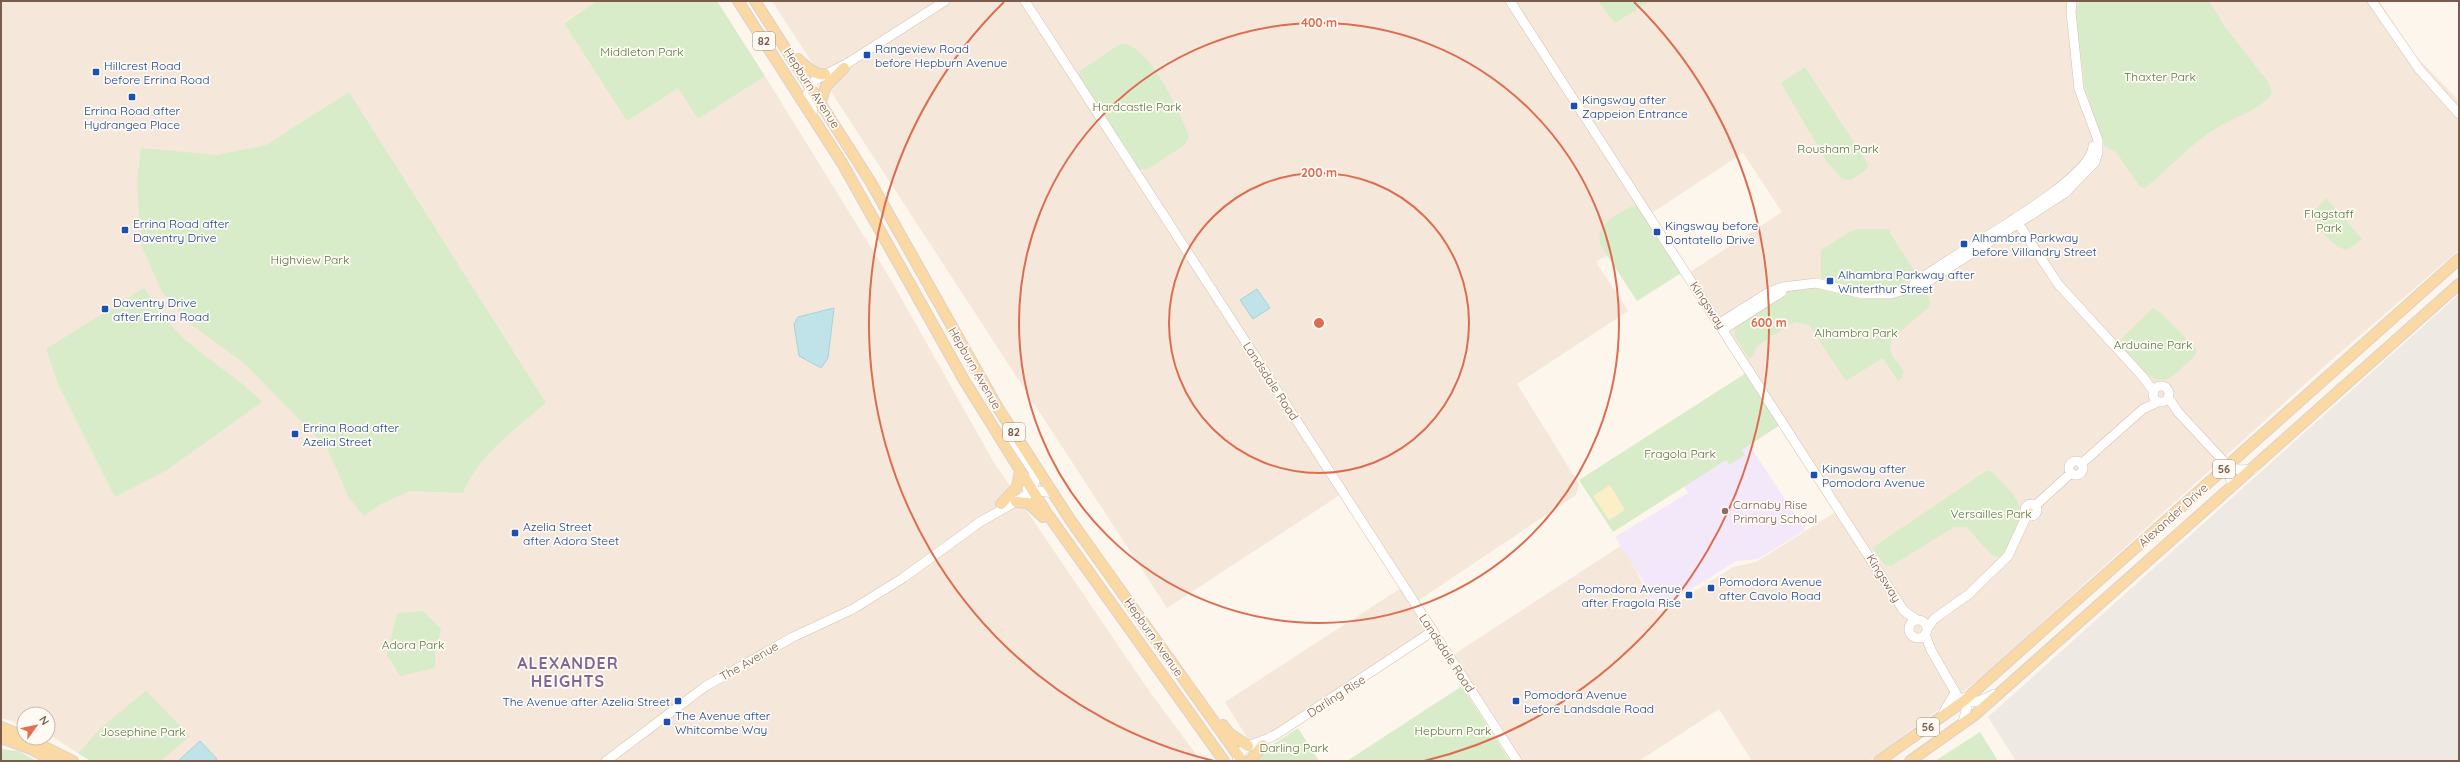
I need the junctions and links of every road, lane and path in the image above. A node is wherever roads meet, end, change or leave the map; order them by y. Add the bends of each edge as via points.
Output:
1 (738, 1) edge
2 (755, 1) edge
3 (945, 1) edge
4 (1025, 1) edge
5 (1510, 1) edge
6 (2072, 1) edge
7 (2372, 1) edge
8 (778, 37) junction
9 (846, 65) junction
10 (825, 74) junction
11 (790, 81) junction
12 (811, 86) junction
13 (821, 101) junction
14 (2459, 114) edge
15 (834, 150) junction
16 (2017, 221) junction
17 (2459, 259) edge
18 (2459, 284) edge
19 (1722, 326) junction
20 (2159, 396) junction
21 (998, 408) junction
22 (2228, 466) junction
23 (2253, 469) junction
24 (1020, 471) junction
25 (2232, 487) junction
26 (1031, 489) junction
27 (1053, 493) junction
28 (1016, 502) junction
29 (1001, 504) junction
30 (980, 522) junction
31 (1080, 561) junction
32 (903, 578) junction
33 (1920, 628) junction
34 (1433, 631) junction
35 (1948, 678) junction
36 (1186, 682) junction
37 (2003, 690) junction
38 (1955, 693) junction
39 (1965, 700) junction
40 (1964, 722) junction
41 (1932, 724) junction
42 (1, 726) edge
43 (16, 733) edge
44 (1, 738) edge
45 (1266, 741) junction
46 (44, 746) edge
47 (1248, 746) junction
48 (1222, 759) edge
49 (1239, 760) edge
50 (53, 761) edge
51 (73, 761) edge
52 (606, 761) edge
53 (614, 761) edge
54 (1250, 761) edge
55 (1517, 761) edge
56 (1879, 761) edge
57 (1910, 761) edge

1 - 11 main road, Hepburn Avenue / 82
2 - 8 main road, Hepburn Avenue / 82
3 - 9 street
4 - 34 street, Landsdale Road
5 - 19 street, Kingsway
6 - 16 street via 2078,86 2093,129 2093,151 2084,166
7 - 14 street via 2419,69
8 - 10 main road via 806,67 819,74
8 - 12 main road, Hepburn Avenue / 82
9 - 10 street
9 - 12 street via 818,85
9 - 13 main road via 826,86
10 - 12 street
11 - 12 street via 800,86
11 - 15 main road, Hepburn Avenue / 82
12 - 13 main road, Hepburn Avenue / 82
12 - 15 street via 807,93 808,102
13 - 21 main road, Hepburn Avenue / 82 via 870,181
15 - 24 main road, Hepburn Avenue / 82 via 964,380
16 - 19 street via 1942,264 1912,286 1891,294 1863,294 1816,284 1794,286 1769,292
16 - 20 street via 2058,284
17 - 22 main road, Alexander Drive / 56
18 - 23 main road, Alexander Drive / 56
19 - 33 street, Kingsway via 1904,611
20 - 22 street via 2178,412
20 - 33 street via 2081,464 2083,468 2080,473 2071,473 2036,505 2027,505 2027,515 2008,556 1969,594
21 - 26 street via 997,414 1033,472 1035,482
21 - 27 main road, Hepburn Avenue / 82
22 - 23 street via 2239,470
22 - 25 street
22 - 39 main road, Alexander Drive / 56
23 - 25 main road, Alexander Drive / 56
24 - 26 main road, Hepburn Avenue / 82
24 - 29 main road via 1017,487
25 - 37 main road, Alexander Drive / 56
26 - 27 street
26 - 28 street, The Avenue
26 - 29 street, The Avenue via 1026,489
26 - 31 main road, Hepburn Avenue / 82
27 - 36 main road, Hepburn Avenue / 82
28 - 30 street, The Avenue
28 - 31 main road via 1028,503 1037,509 1063,546
29 - 30 street, The Avenue via 984,515
30 - 32 street, The Avenue
31 - 48 main road, Hepburn Avenue / 82
32 - 52 street, The Avenue via 853,609 793,637 706,686
32 - 53 street, The Avenue via 897,586 859,610 780,649 696,698
33 - 35 street, Kingsway
34 - 45 street, Darling Rise
34 - 55 street, Landsdale Road
35 - 38 street, Kingsway
35 - 39 street, Kingsway via 1961,690
36 - 47 main road via 1195,689 1229,733
36 - 49 main road, Hepburn Avenue / 82
37 - 39 street via 1982,701
37 - 40 main road, Alexander Drive / 56
38 - 39 street, Kingsway
38 - 41 street via 1948,707
39 - 40 street via 1967,707
39 - 41 main road, Alexander Drive / 56
40 - 57 main road, Alexander Drive / 56
41 - 56 main road, Alexander Drive / 56
42 - 43 main road
44 - 50 main road via 31,749
45 - 47 street, Darling Rise via 1260,740
45 - 49 street, Darling Rise
45 - 54 main road
46 - 51 main road
47 - 49 street, Darling Rise via 1241,751
48 - 49 street, Darling Rise

